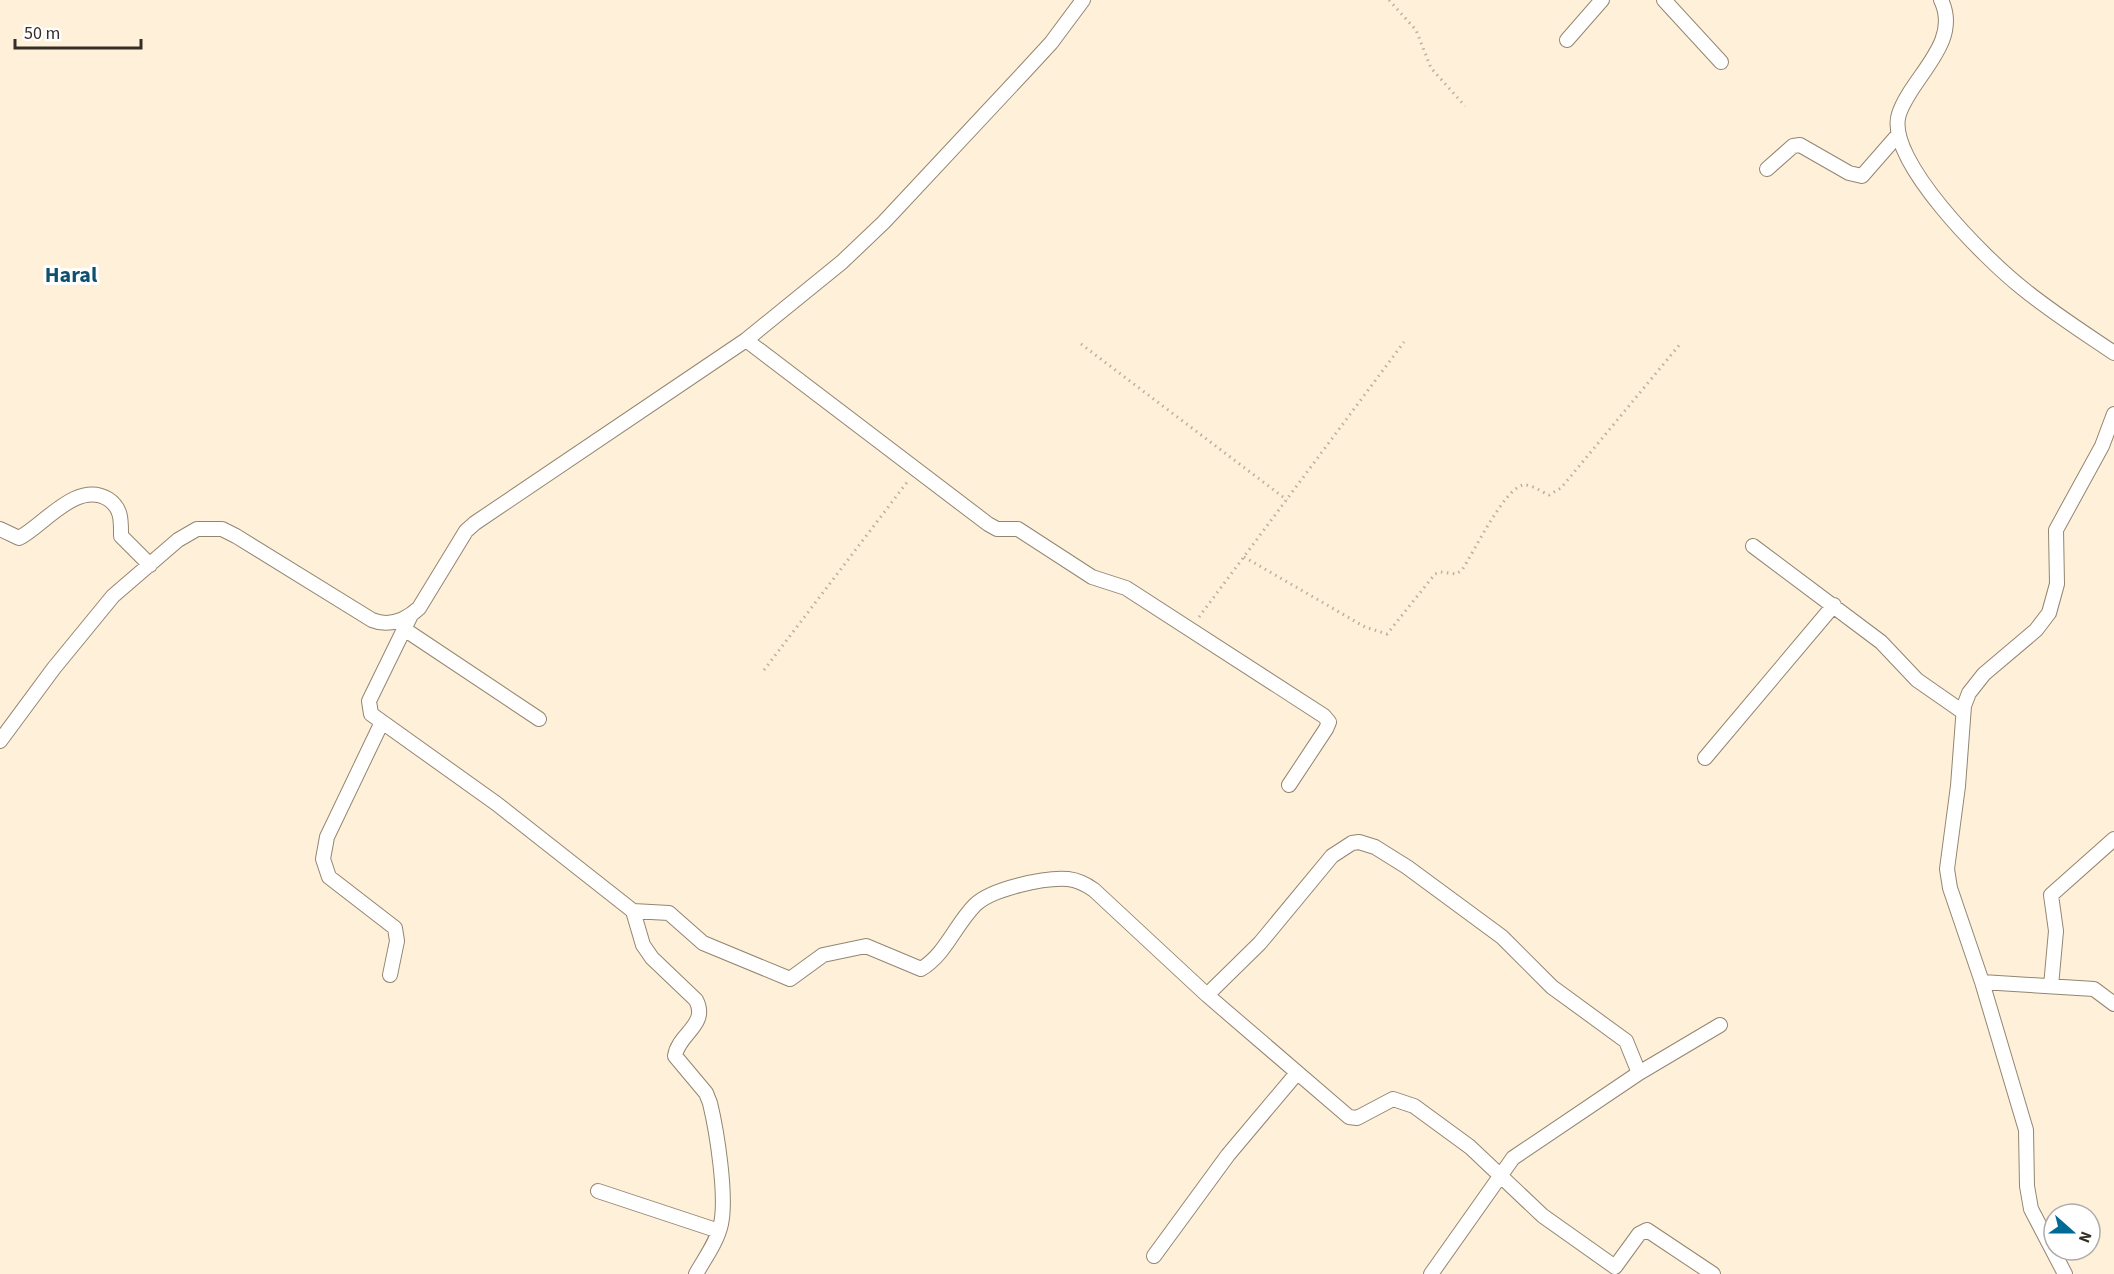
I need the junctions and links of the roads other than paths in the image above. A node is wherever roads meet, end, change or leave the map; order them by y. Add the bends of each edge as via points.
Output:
1 (1083, 0) edge
2 (1602, 0) edge
3 (1664, 0) edge
4 (1941, 0) edge
5 (1567, 40) dead end
6 (1721, 62) dead end
7 (1897, 136) junction
8 (1767, 169) dead end
9 (746, 340) junction
10 (2114, 353) edge
11 (2114, 414) edge
12 (0, 529) edge
13 (1753, 546) dead end
14 (150, 565) junction
15 (1834, 605) junction
16 (411, 615) junction
17 (404, 629) junction
18 (1963, 712) junction
19 (539, 719) dead end
20 (382, 722) junction
21 (0, 741) edge
22 (1705, 758) dead end
23 (1289, 785) dead end
24 (2114, 839) edge
25 (633, 911) junction
26 (390, 975) dead end
27 (1982, 982) junction
28 (2051, 986) junction
29 (1207, 994) junction
30 (2114, 1004) edge
31 (1720, 1025) dead end
32 (1639, 1072) junction
33 (1297, 1073) junction
34 (1500, 1175) junction
35 (598, 1191) dead end
36 (719, 1231) junction
37 (1154, 1256) dead end
38 (1613, 1270) edge
39 (696, 1274) edge
40 (1431, 1274) edge
41 (1713, 1274) edge
42 (2065, 1274) edge

1 - 9 street via 1051,43 884,222 804,295
2 - 5 street
3 - 6 street
4 - 7 street via 1946,19 1944,35 1902,107
7 - 8 street via 1862,176 1849,173 1800,145 1793,146
7 - 10 street via 1925,188 1990,258 2040,303
9 - 16 street via 465,531
9 - 23 street via 988,524 997,529 1018,528 1092,577 1126,588 1328,719 1326,729
11 - 18 street via 2102,446 2056,530 2057,584 2049,613 2036,630 1983,674 1969,693
12 - 14 street via 19,538 75,498 85,494 103,496 117,507 124,542
13 - 15 street
14 - 16 street via 188,533 222,529 372,620 388,623
14 - 21 street via 113,596 81,633
15 - 18 street via 1881,642 1917,680
15 - 22 street
16 - 17 street
17 - 19 street
17 - 20 street via 369,701 371,714
18 - 27 street via 1947,868 1950,888
20 - 25 street via 496,804
20 - 26 street via 327,837 323,859 329,877 395,928 397,941
24 - 28 street via 2051,895 2056,931
25 - 29 street via 669,913 703,943 790,979 823,955 866,946 921,969 941,951 976,904 990,894 1068,879 1094,890
25 - 36 street via 643,945 700,1008 700,1017 675,1049 675,1056 710,1103 721,1181
27 - 28 street
27 - 42 street via 2026,1130 2026,1186 2031,1209
28 - 30 street via 2094,989
29 - 32 street via 1260,943 1332,856 1359,842 1407,867 1502,937 1552,987 1626,1041
29 - 33 street
31 - 32 street
32 - 34 street via 1513,1158
33 - 34 street via 1350,1117 1357,1118 1393,1100 1414,1106 1452,1132
33 - 37 street via 1228,1155
34 - 38 street via 1543,1216
34 - 40 street
35 - 36 street
36 - 39 street
38 - 41 street via 1639,1234 1647,1230

